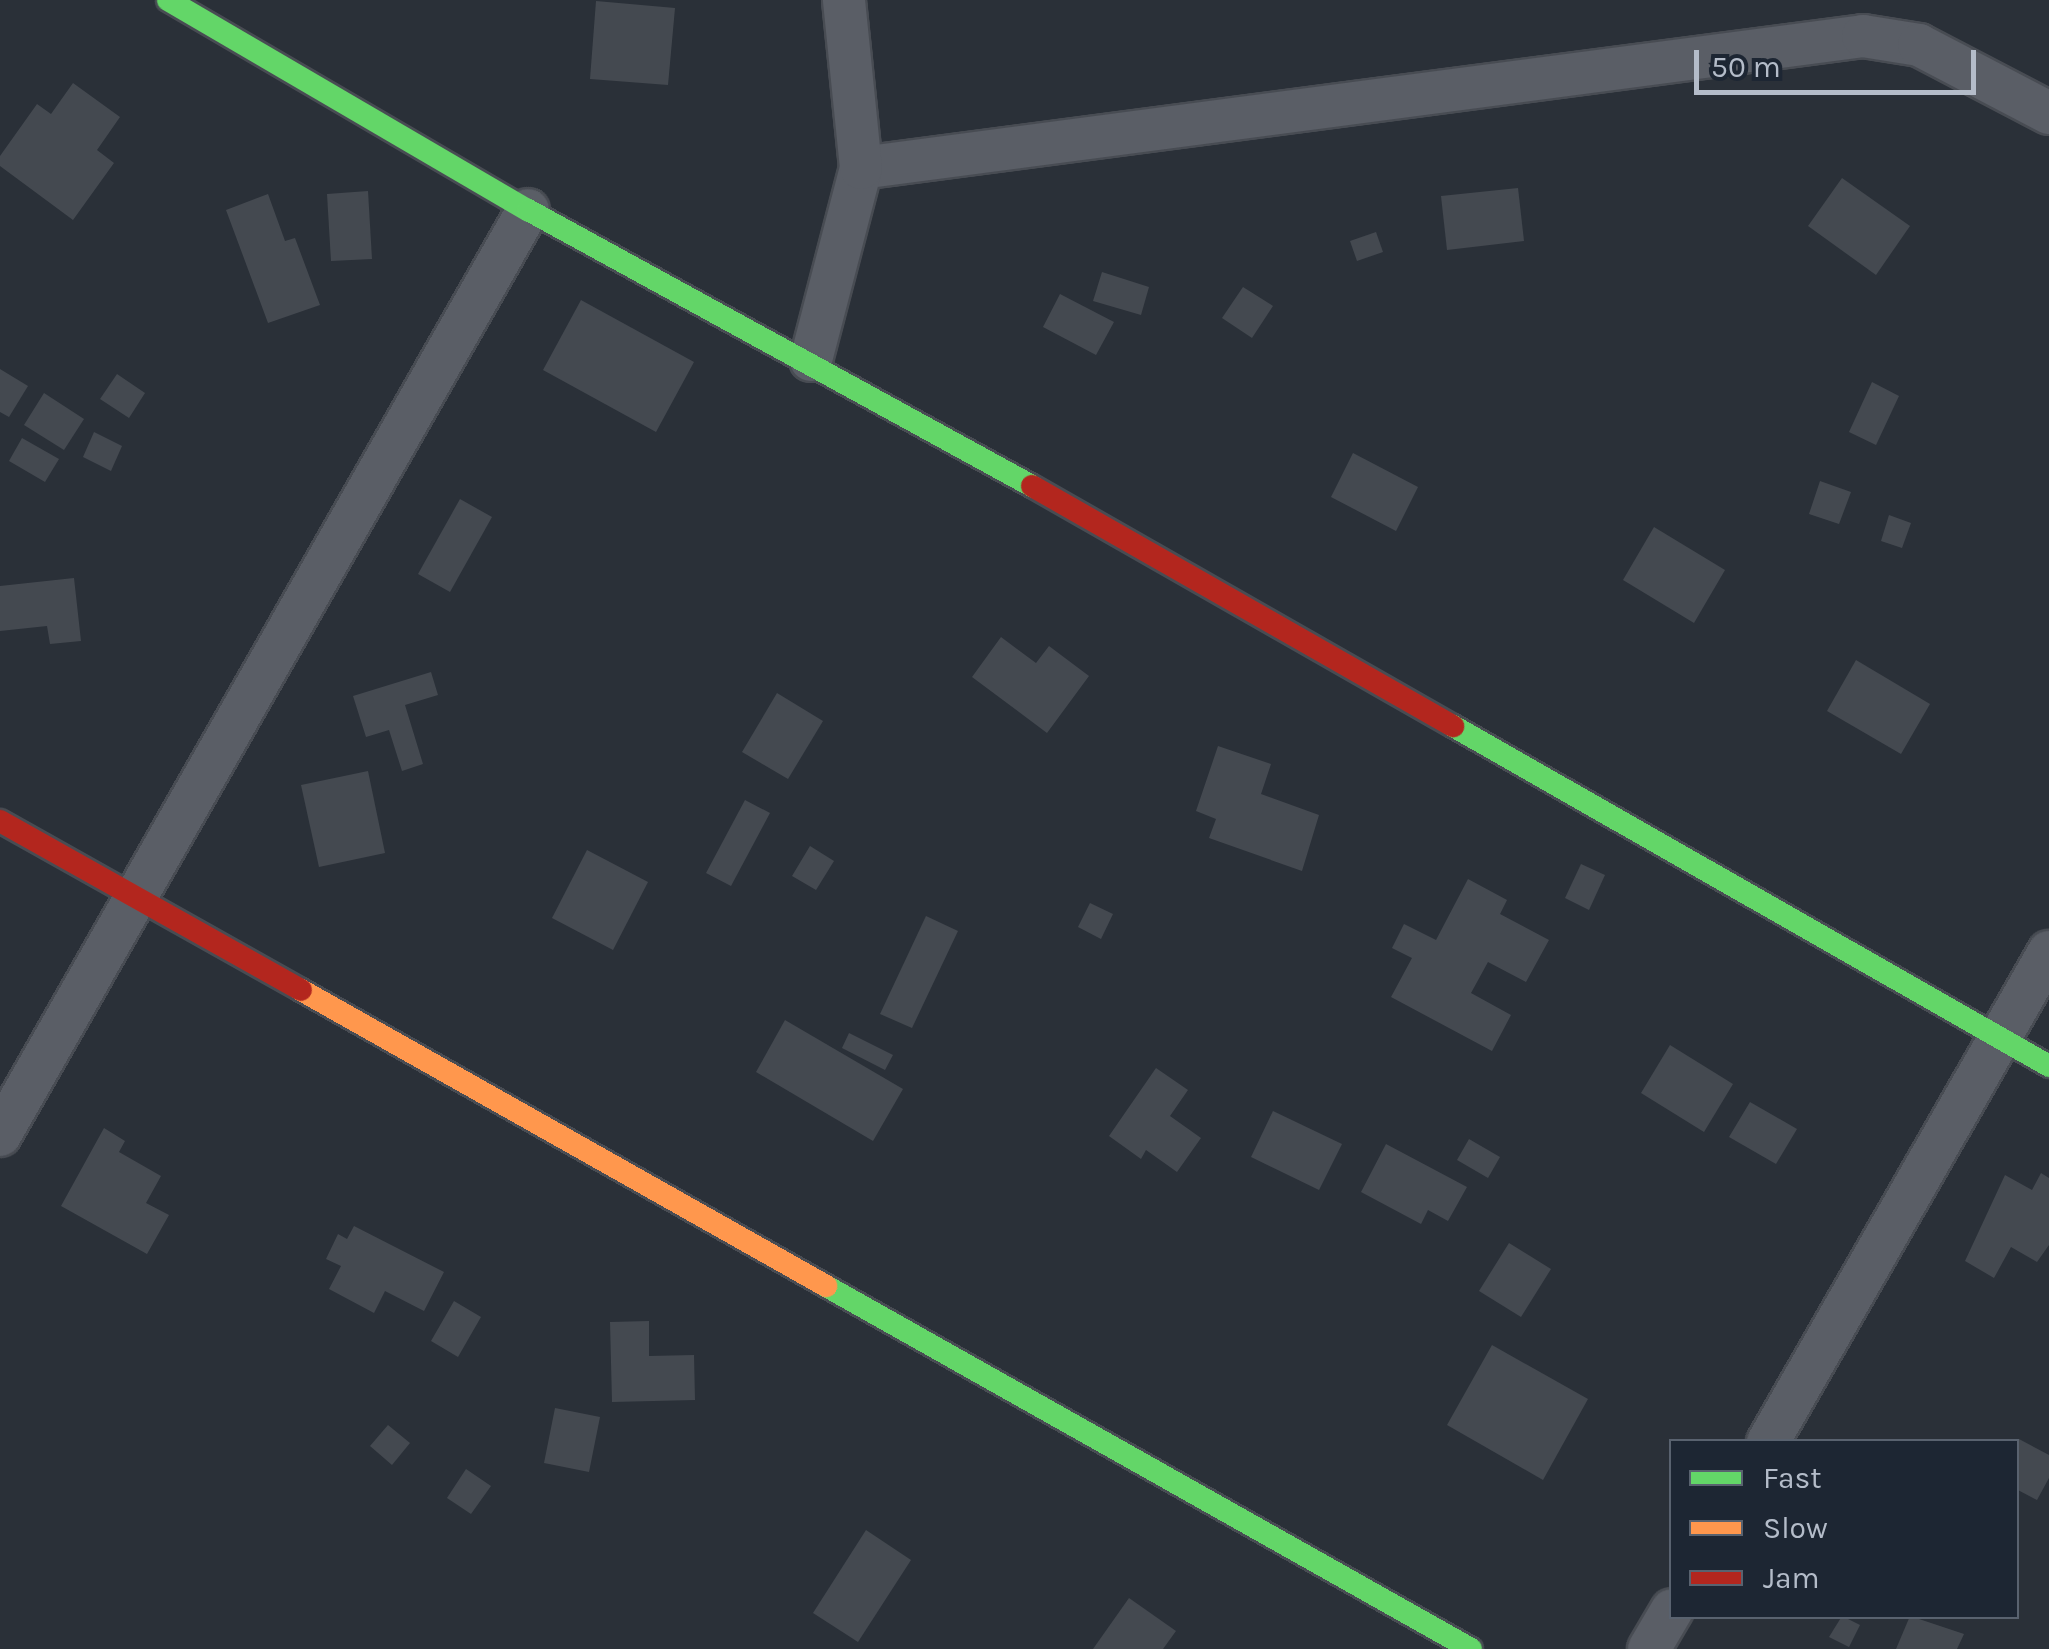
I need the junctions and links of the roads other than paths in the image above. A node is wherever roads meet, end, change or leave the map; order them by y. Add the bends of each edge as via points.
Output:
1 (168, 0) edge
2 (844, 0) edge
3 (2049, 113) edge
4 (862, 168) junction
5 (528, 210) junction
6 (811, 360) junction
7 (0, 821) edge
8 (140, 898) junction
9 (2049, 952) edge
10 (1999, 1038) junction
11 (2049, 1066) edge
12 (0, 1135) edge
13 (1770, 1439) edge
14 (1669, 1615) edge
15 (1471, 1649) edge
16 (1649, 1649) edge

1 - 5 street
2 - 4 street
3 - 4 street via 1919,45 1862,36
4 - 6 street
5 - 6 street
5 - 8 street
6 - 10 street
7 - 8 street
8 - 12 street
8 - 15 street
9 - 10 street
10 - 11 street
10 - 13 street
14 - 16 street

